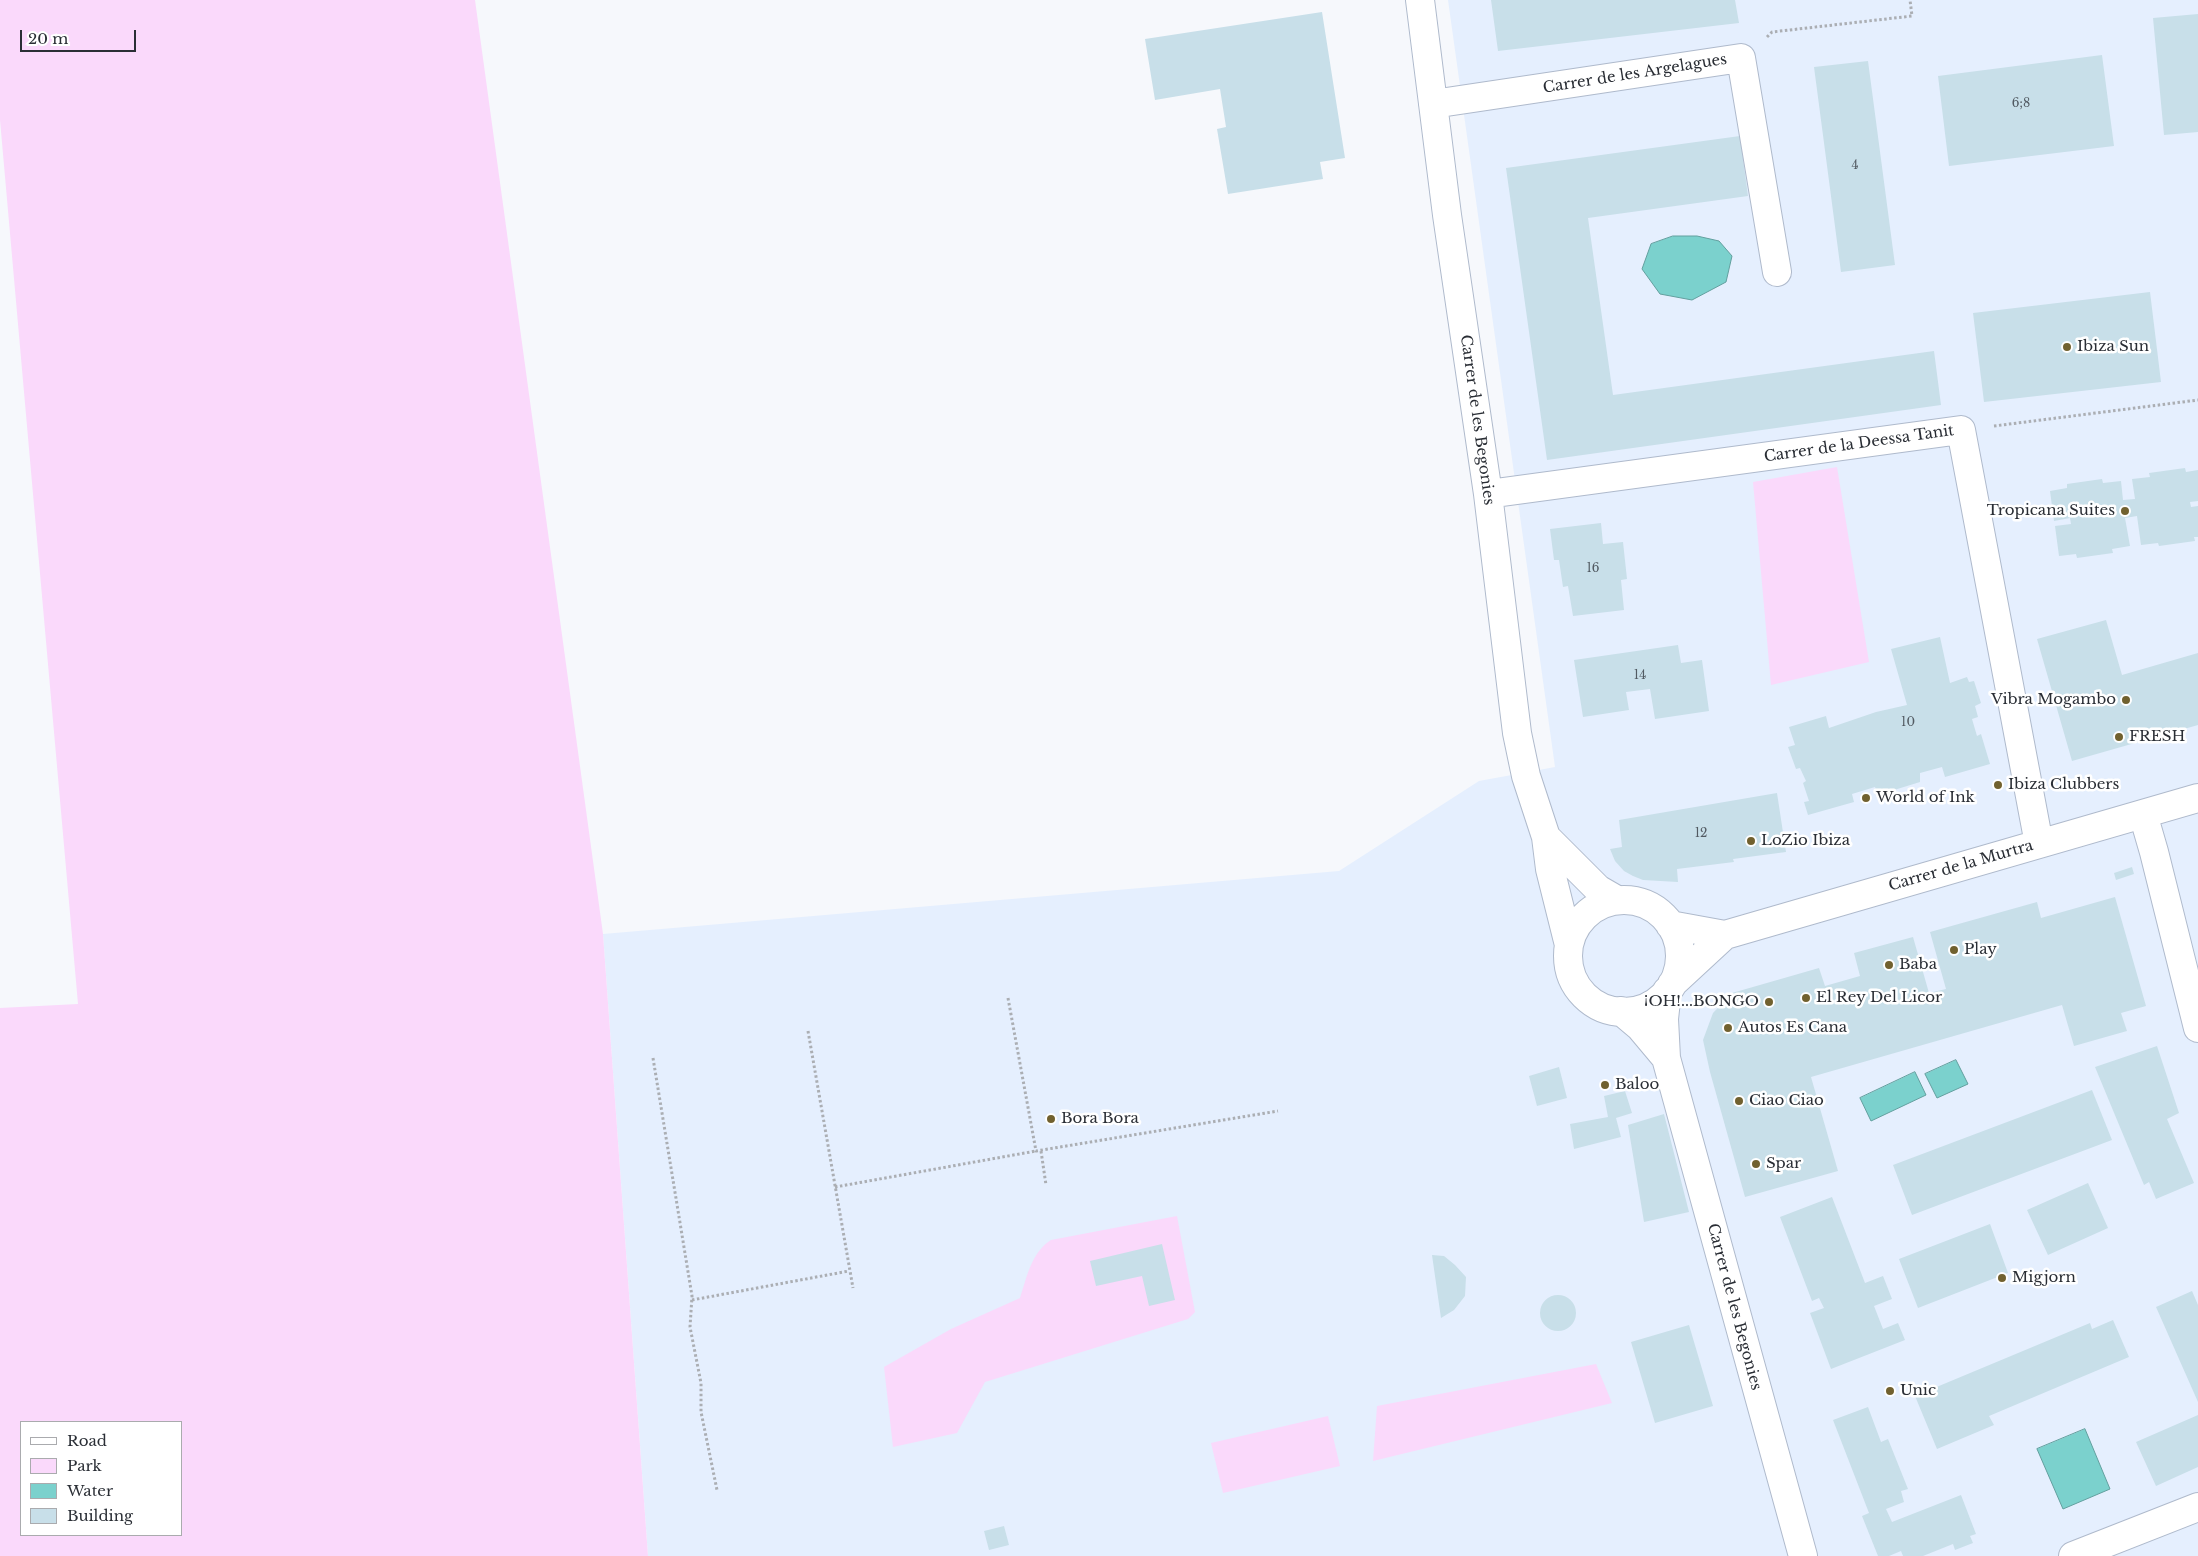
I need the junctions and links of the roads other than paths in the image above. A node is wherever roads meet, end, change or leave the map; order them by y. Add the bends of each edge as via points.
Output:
1 (1420, 0) edge
2 (1433, 104) junction
3 (1777, 272) dead end
4 (1488, 494) junction
5 (2198, 798) edge
6 (2143, 814) junction
7 (1546, 837) junction
8 (2039, 844) junction
9 (1617, 900) junction
10 (1670, 925) junction
11 (1725, 935) junction
12 (1569, 945) junction
13 (1669, 988) junction
14 (1621, 1011) junction
15 (2198, 1028) edge
16 (1666, 1058) junction
17 (2198, 1507) edge
18 (1804, 1556) edge
19 (2074, 1556) edge

1 - 2 street, Carrer de les Begonies
2 - 3 street, Carrer de les Argelagues via 1741,58
2 - 4 street, Carrer de les Begonies
4 - 7 street, Carrer de les Begonies via 1517,733 1526,776
4 - 8 street, Carrer de la Deessa Tanit via 1961,430 1972,530
5 - 6 street, Carrer de la Murtra
6 - 8 street, Carrer de la Murtra
6 - 15 street
7 - 9 street via 1598,889
7 - 12 street, Carrer de les Begonies via 1550,869
8 - 11 street, Carrer de la Murtra
9 - 10 street via 1651,907
9 - 12 street via 1600,905 1586,915 1575,929
10 - 11 street, Carrer de la Murtra
10 - 13 street via 1680,950 1678,968
11 - 13 street, Carrer de la Murtra
12 - 14 street via 1570,972 1578,987 1596,1004
13 - 14 street via 1646,1007
13 - 16 street via 1664,1019
14 - 16 street via 1640,1027
16 - 18 street, Carrer de les Begonies
17 - 19 street

